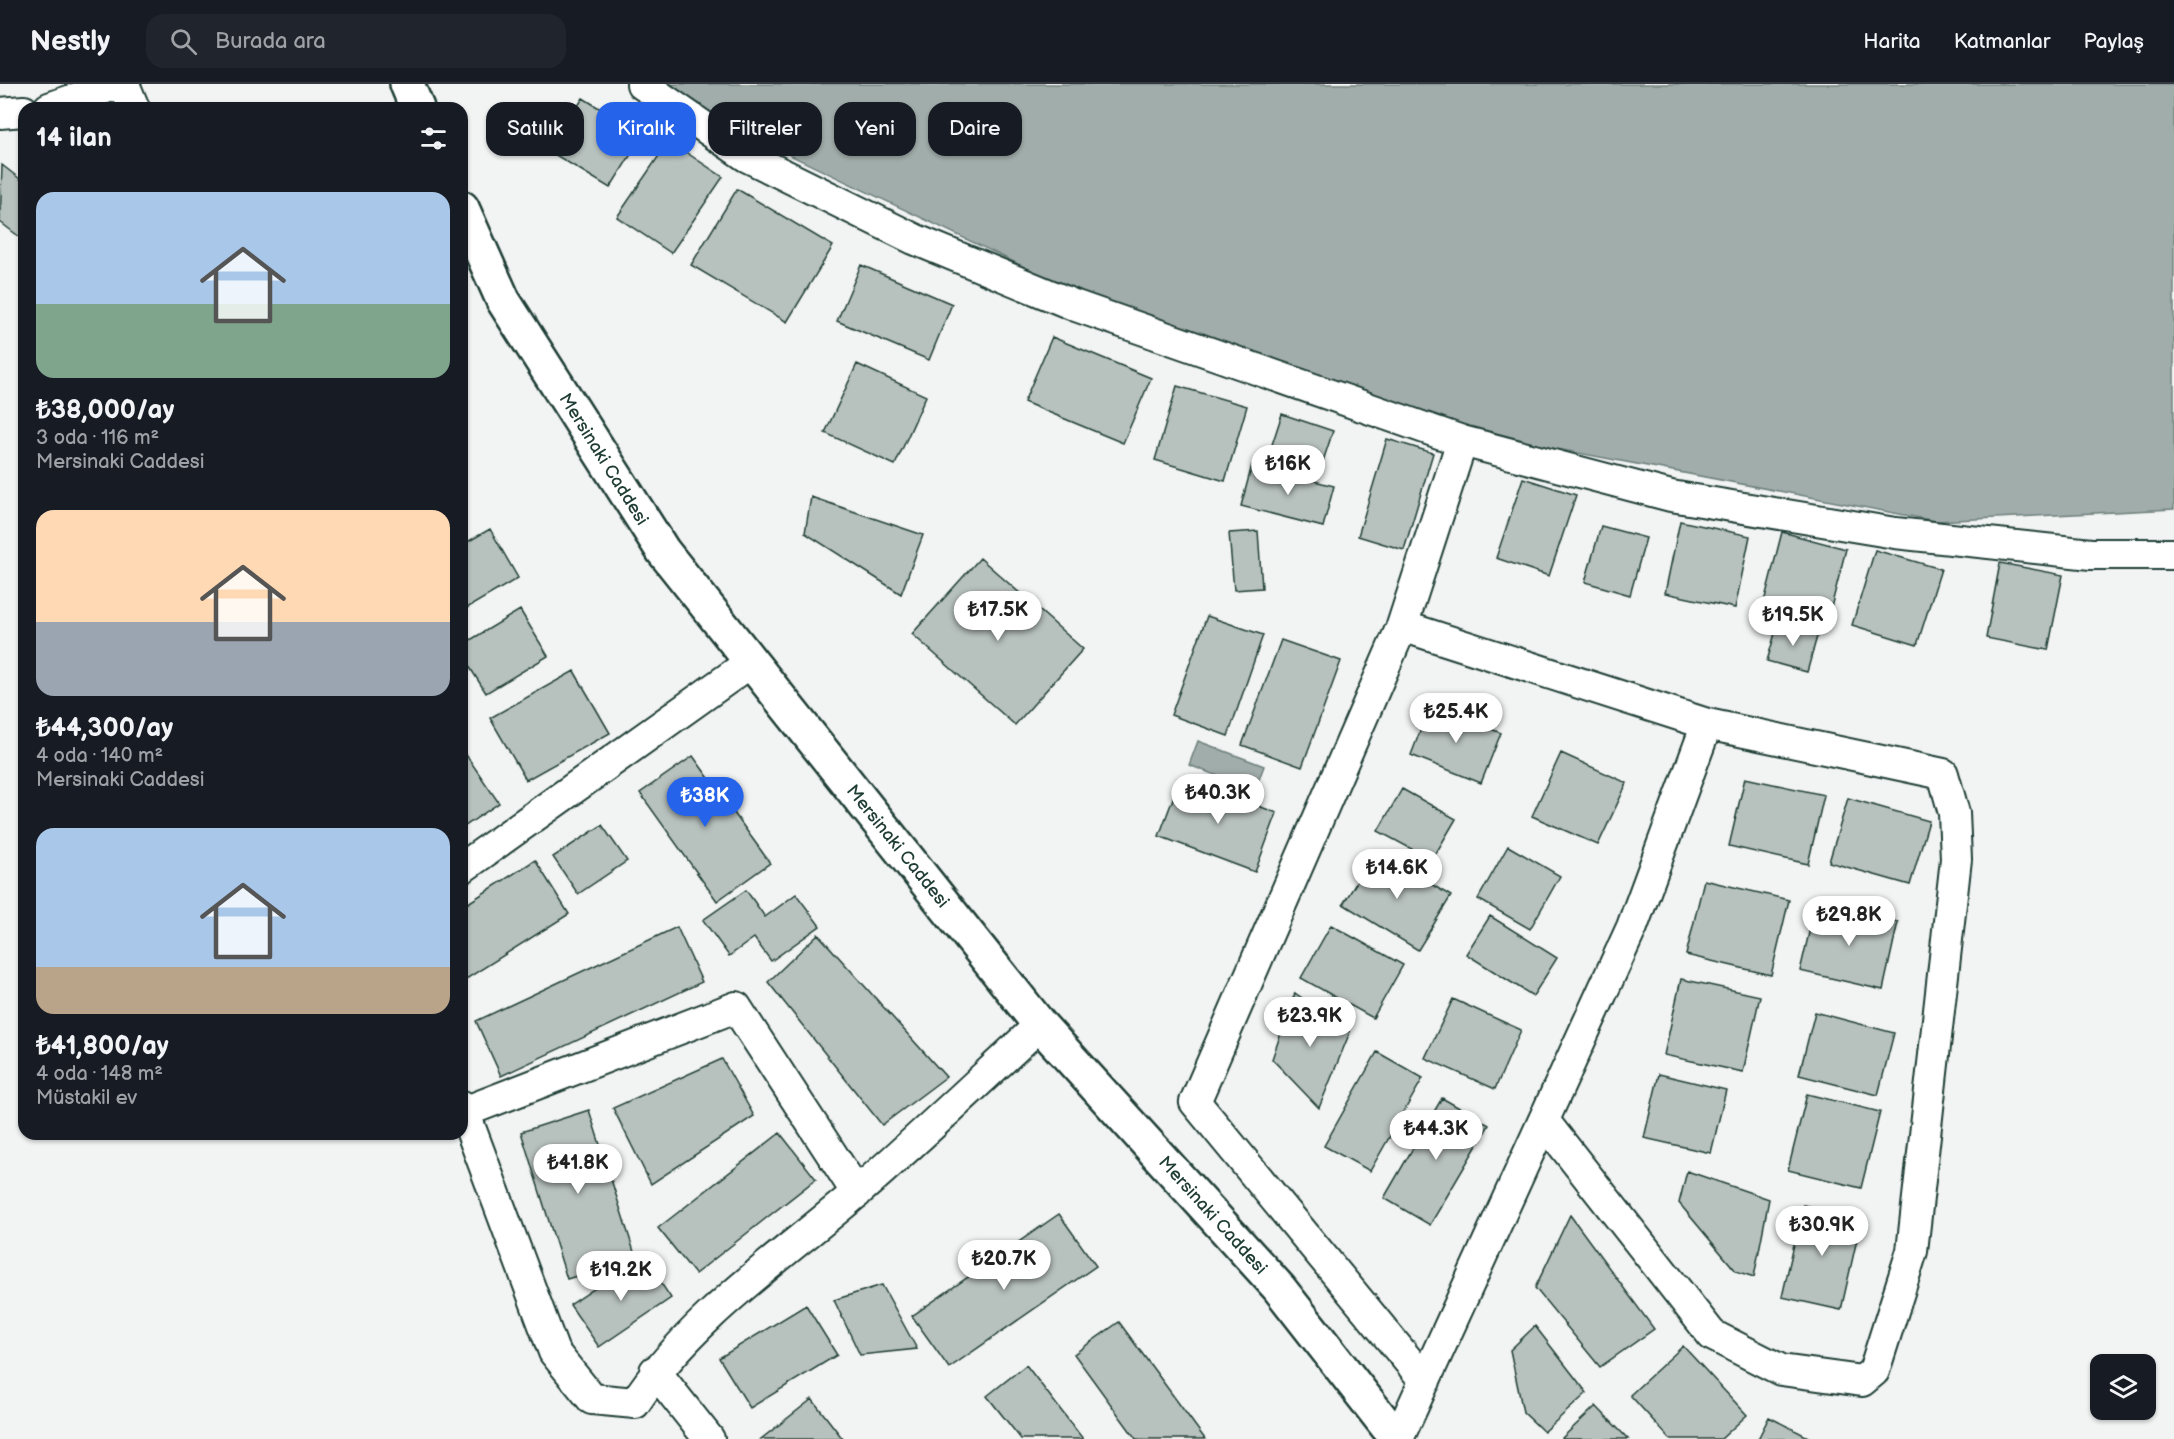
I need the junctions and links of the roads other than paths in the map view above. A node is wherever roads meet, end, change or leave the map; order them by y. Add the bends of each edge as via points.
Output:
1 (117, 84) edge
2 (124, 84) edge
3 (407, 84) edge
4 (642, 84) edge
5 (66, 102) edge
6 (132, 102) edge
7 (414, 102) edge
8 (18, 112) edge
9 (0, 113) edge
10 (468, 221) edge
11 (1462, 441) junction
12 (2174, 554) edge
13 (1402, 626) junction
14 (751, 662) junction
15 (1707, 724) junction
16 (468, 863) edge
17 (1040, 1025) junction
18 (468, 1107) edge
19 (1544, 1121) junction
20 (468, 1122) edge
21 (857, 1193) junction
22 (655, 1371) junction
23 (1425, 1380) junction
24 (710, 1439) edge
25 (1397, 1439) edge

1 - 5 street
2 - 6 street
3 - 7 street
4 - 11 street via 746,156 914,239 1076,306
8 - 9 street
10 - 14 street, Mersinaki Caddesi via 503,300 643,521
11 - 12 street via 1671,496 1895,533 2091,554
11 - 13 street
13 - 15 street
13 - 23 street via 1195,1102
14 - 16 street
14 - 17 street, Mersinaki Caddesi
15 - 19 street via 1632,927
15 - 19 street via 1943,774 1954,813 1956,859 1912,1251 1874,1371 1862,1381 1781,1370 1712,1335
17 - 21 street
17 - 25 street, Mersinaki Caddesi via 1279,1288
18 - 21 street via 735,1008
19 - 23 street
20 - 22 street via 554,1352 592,1399 635,1403
21 - 22 street via 720,1308
22 - 24 street
23 - 25 street

